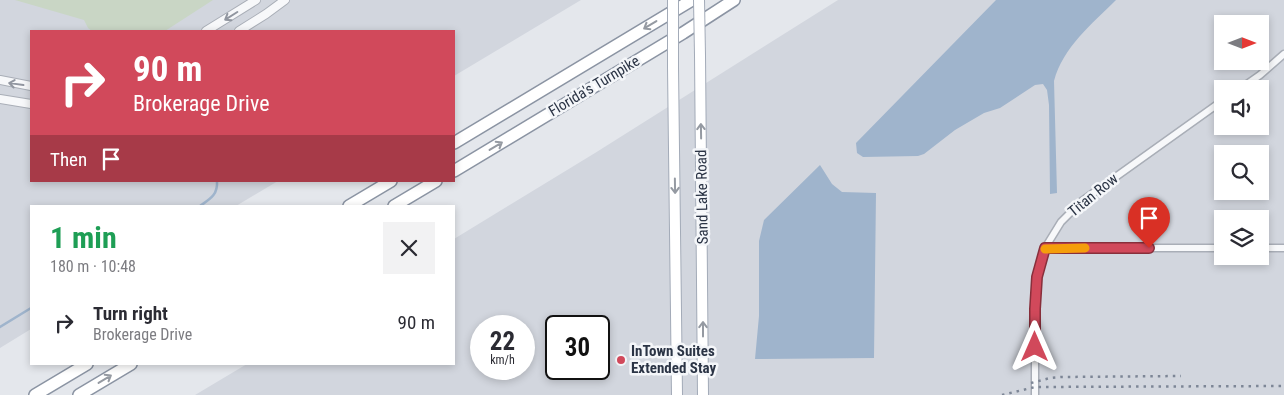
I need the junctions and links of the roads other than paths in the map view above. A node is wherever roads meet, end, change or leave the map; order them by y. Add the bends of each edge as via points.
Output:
1 (256, 0) edge
2 (285, 0) edge
3 (673, 0) edge
4 (692, 0) edge
5 (699, 0) edge
6 (734, 0) edge
7 (208, 30) edge
8 (241, 30) edge
9 (1284, 54) edge
10 (0, 80) edge
11 (1253, 80) edge
12 (30, 86) edge
13 (0, 99) edge
14 (30, 104) edge
15 (1214, 107) edge
16 (455, 142) edge
17 (455, 170) edge
18 (389, 182) edge
19 (434, 182) edge
20 (351, 205) edge
21 (396, 205) edge
22 (1045, 248) junction
23 (1214, 248) edge
24 (1269, 248) edge
25 (1284, 248) edge
26 (85, 365) edge
27 (130, 365) edge
28 (35, 395) edge
29 (79, 395) edge
30 (677, 395) edge
31 (703, 395) edge
32 (1035, 395) edge

1 -> 7 street
2 - 8 street
3 -> 30 main road, Sand Lake Road, bridge
4 -> 16 highway, Florida's Turnpike
31 -> 5 main road, Sand Lake Road, bridge
17 -> 6 highway, Florida's Turnpike
9 - 11 street
12 -> 10 street
13 - 14 street
15 - 22 street, Titan Row via 1082,200 1061,222
18 - 20 highway
19 - 21 highway
22 - 23 street
22 - 32 street, Titan Row via 1037,277
24 - 25 street
26 - 28 highway
29 -> 27 highway

